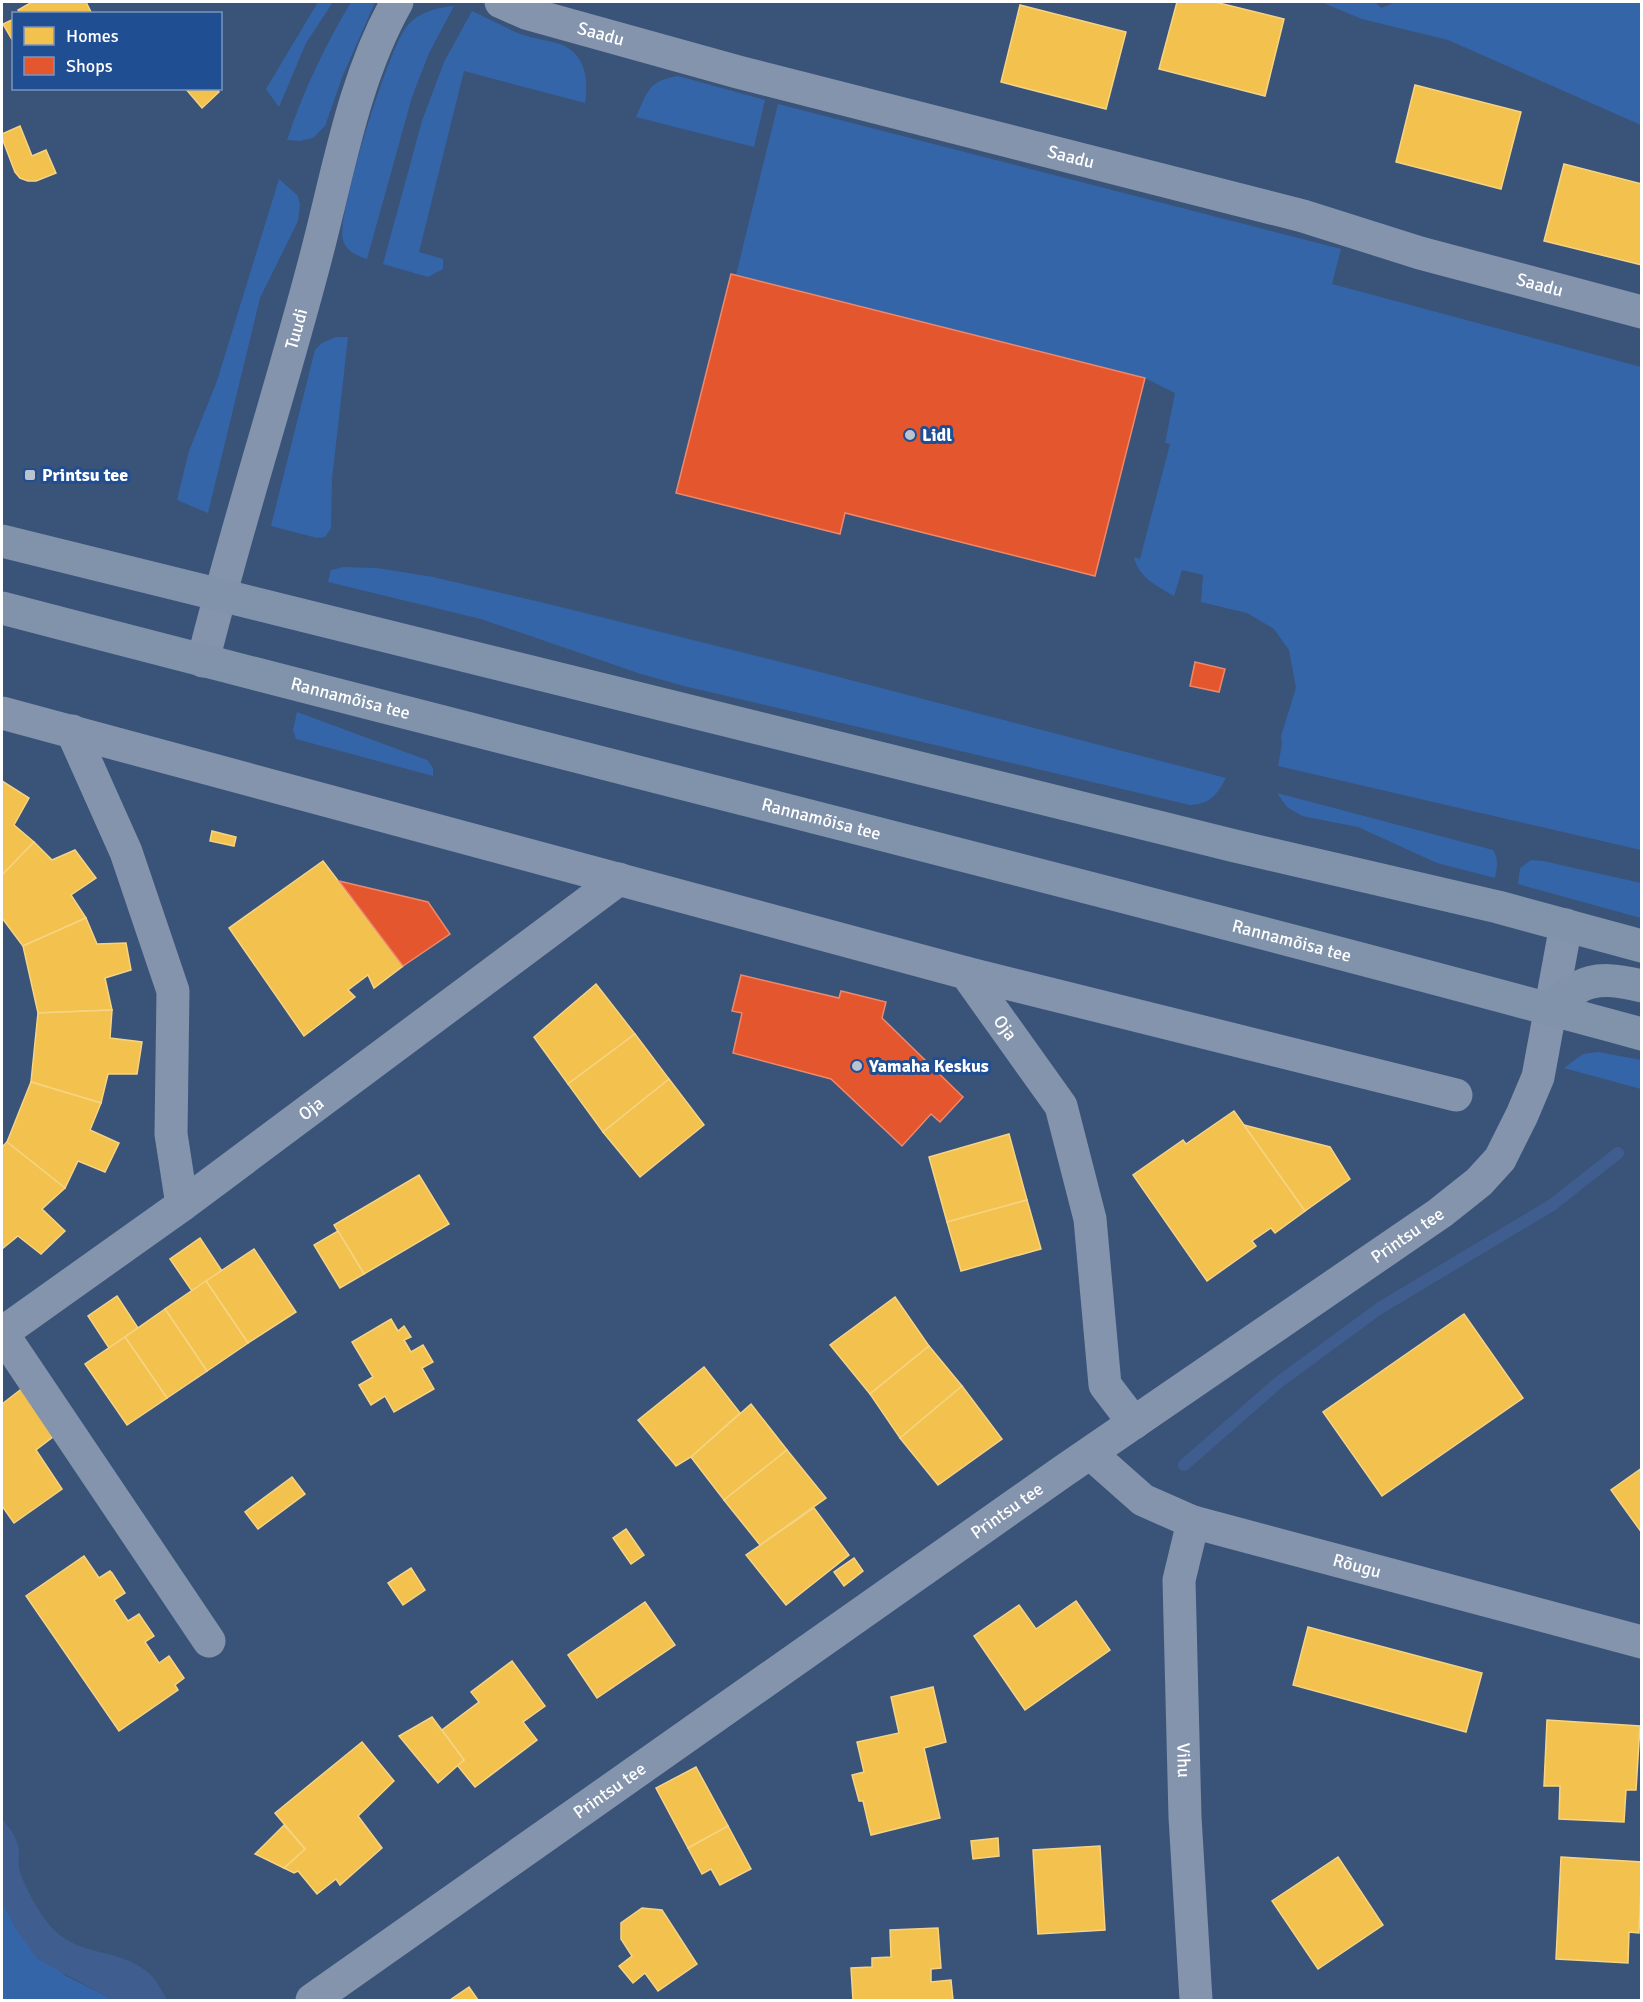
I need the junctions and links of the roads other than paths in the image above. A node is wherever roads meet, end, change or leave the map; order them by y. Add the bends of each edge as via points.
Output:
1 (397, 2) edge
2 (501, 2) edge
3 (1641, 312) edge
4 (2, 541) edge
5 (219, 596) junction
6 (2, 608) edge
7 (203, 661) junction
8 (2, 713) edge
9 (72, 731) junction
10 (619, 879) junction
11 (1566, 925) junction
12 (1641, 946) edge
13 (966, 973) junction
14 (1641, 986) edge
15 (1552, 1009) junction
16 (1641, 1034) edge
17 (1456, 1095) dead end
18 (182, 1205) junction
19 (2, 1333) edge
20 (1134, 1423) junction
21 (1091, 1454) junction
22 (1193, 1522) junction
23 (209, 1641) dead end
24 (1641, 1642) edge
25 (312, 2001) edge
26 (1196, 2001) edge

1 - 5 street, Tuudi via 382,28 351,115 311,274
2 - 3 street, Saadu via 526,13 738,72 1303,216 1420,253
4 - 5 main road
5 - 7 street, Tuudi
5 - 11 main road
6 - 7 main road, Rannamõisa tee
7 - 15 main road, Rannamõisa tee
8 - 9 street
9 - 10 street
9 - 18 street via 126,852 173,991 171,1134
10 - 13 street
10 - 18 street, Oja
11 - 12 main road
11 - 15 street, Printsu tee
13 - 17 street
13 - 20 street, Oja via 1061,1106 1090,1219 1105,1385
14 - 15 main road via 1603,980 1577,987
15 - 16 main road, Rannamõisa tee
15 - 20 street, Printsu tee via 1538,1077 1522,1115 1500,1160 1479,1182 1440,1213
18 - 19 street, Oja
19 - 23 street
20 - 21 street, Printsu tee
21 - 22 street, Rõugu via 1143,1500
21 - 25 street, Printsu tee
22 - 24 street, Rõugu
22 - 26 street, Vihu via 1179,1580 1185,1817

